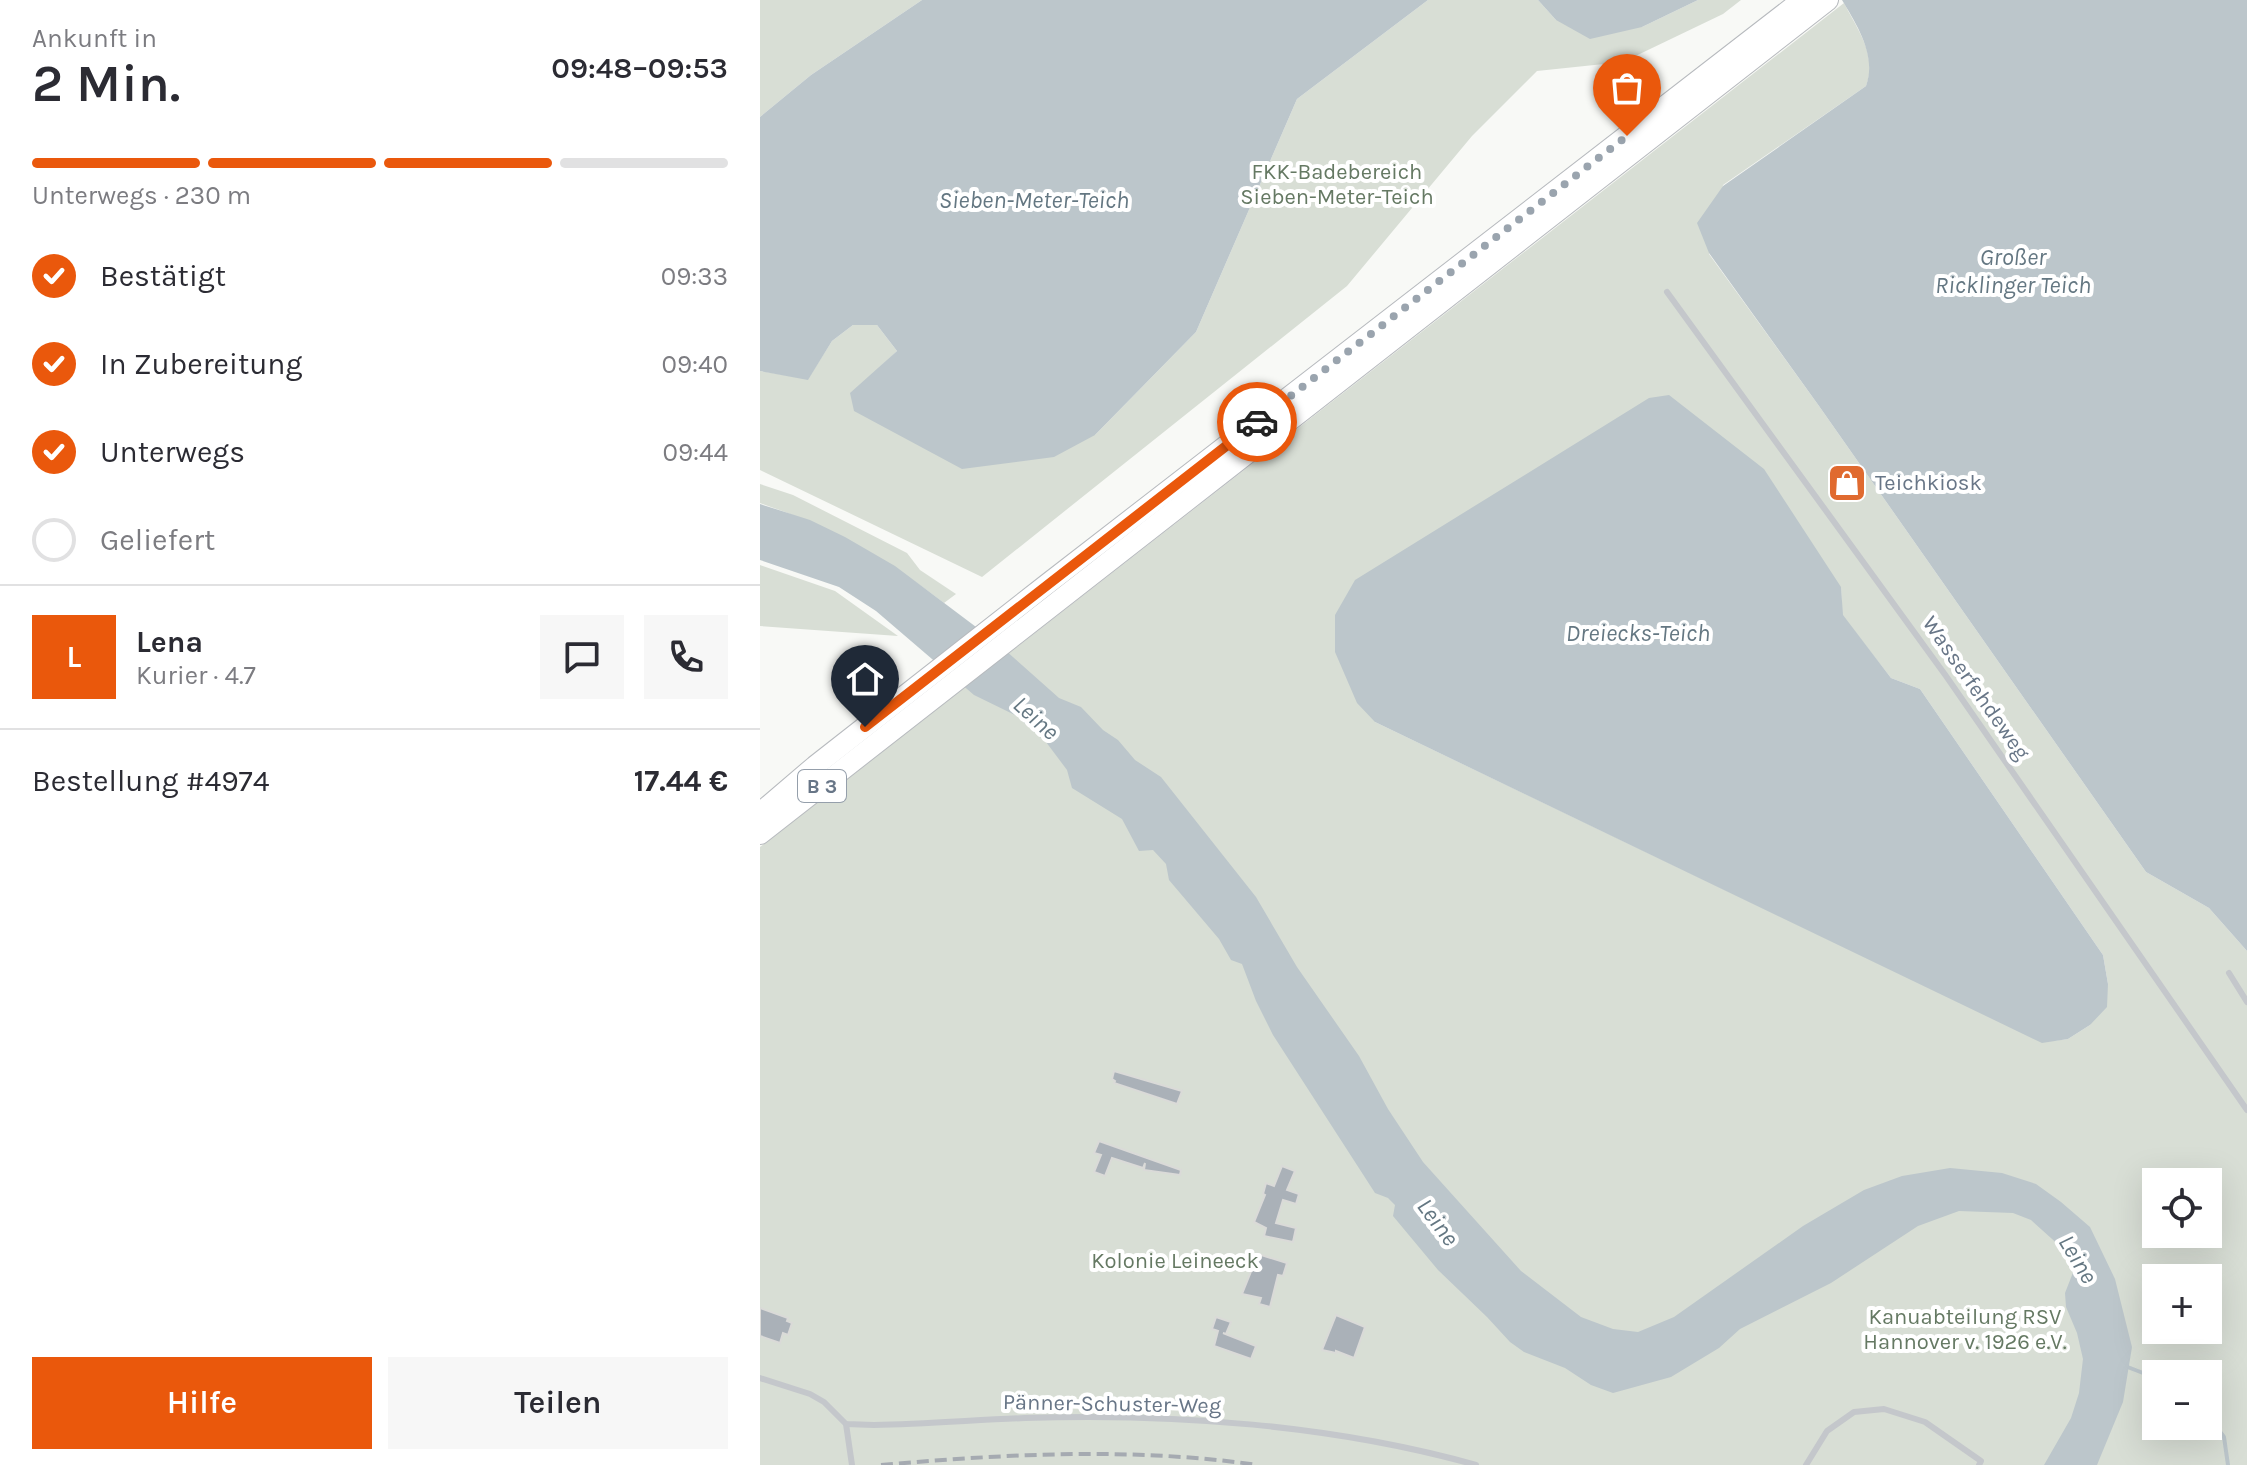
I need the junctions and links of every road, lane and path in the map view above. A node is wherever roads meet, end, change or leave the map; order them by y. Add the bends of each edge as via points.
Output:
1 (1802, 0) edge
2 (1828, 0) edge
3 (1751, 50) junction
4 (1667, 292) dead end
5 (760, 813) edge
6 (760, 834) edge
7 (2229, 973) dead end
8 (2247, 1002) edge
9 (2247, 1110) edge
10 (760, 1378) edge
11 (846, 1424) junction
12 (852, 1465) edge
13 (1475, 1465) edge
14 (1806, 1465) edge
15 (1979, 1465) edge

1 - 3 highway, B 3
2 - 3 highway, B 3
3 - 5 highway, B 3 via 1046,585
3 - 6 highway, B 3
4 - 9 lane, Wasserfehdeweg via 1946,676
7 - 8 lane
10 - 11 lane via 810,1394
11 - 12 lane
11 - 13 lane, Pänner-Schuster-Weg via 1093,1417 1178,1421 1288,1429
14 - 15 lane via 1827,1431 1854,1412 1884,1409 1925,1422 1981,1461

